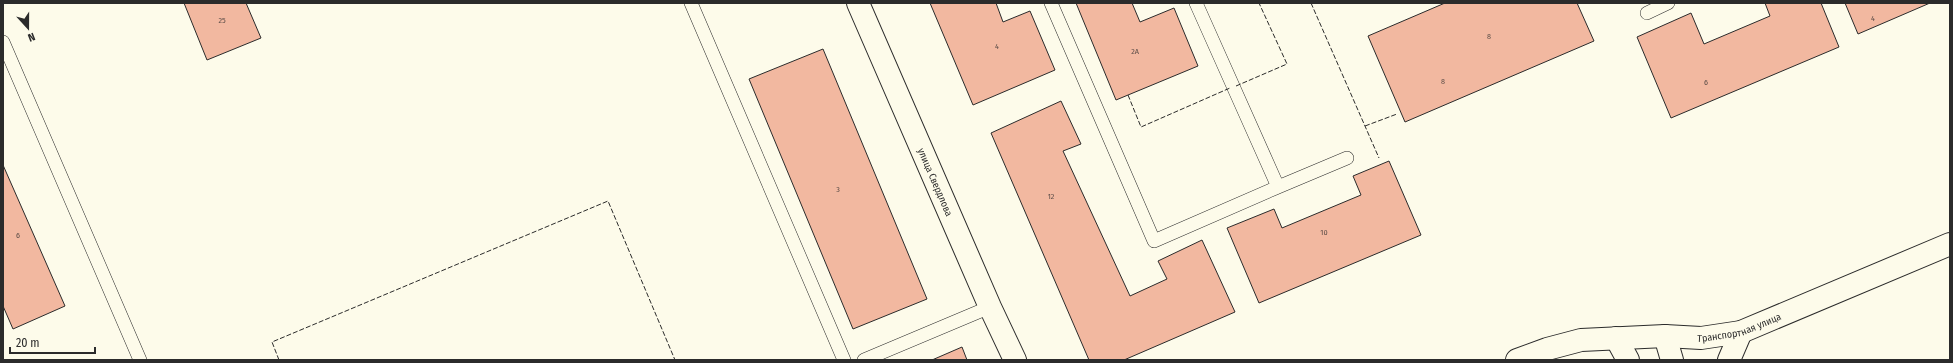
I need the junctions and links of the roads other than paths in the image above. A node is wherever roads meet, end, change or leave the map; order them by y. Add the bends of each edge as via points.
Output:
1 (691, 3) edge
2 (858, 3) edge
3 (1051, 3) edge
4 (1196, 3) edge
5 (1668, 3) edge
6 (1647, 13) dead end
7 (3, 42) edge
8 (1347, 158) dead end
9 (1278, 187) junction
10 (1950, 244) edge
11 (990, 307) junction
12 (1741, 332) junction
13 (1665, 336) junction
14 (1616, 338) junction
15 (140, 360) edge
16 (844, 360) edge
17 (864, 360) edge
18 (1015, 360) edge
19 (1517, 360) edge
20 (1628, 360) edge
21 (1672, 360) edge
22 (1729, 360) edge

1 - 16 lane
2 - 11 street, улица Свердлова
3 - 9 lane via 1154,241
4 - 9 lane
5 - 6 lane
7 - 15 lane
8 - 9 lane
10 - 12 street, Транспортная улица
11 - 17 lane
11 - 18 street, улица Свердлова
12 - 13 street, Транспортная улица via 1701,338
12 - 22 street
13 - 14 street, Транспортная улица
13 - 21 street
14 - 19 street, Транспортная улица via 1582,340
14 - 20 street

